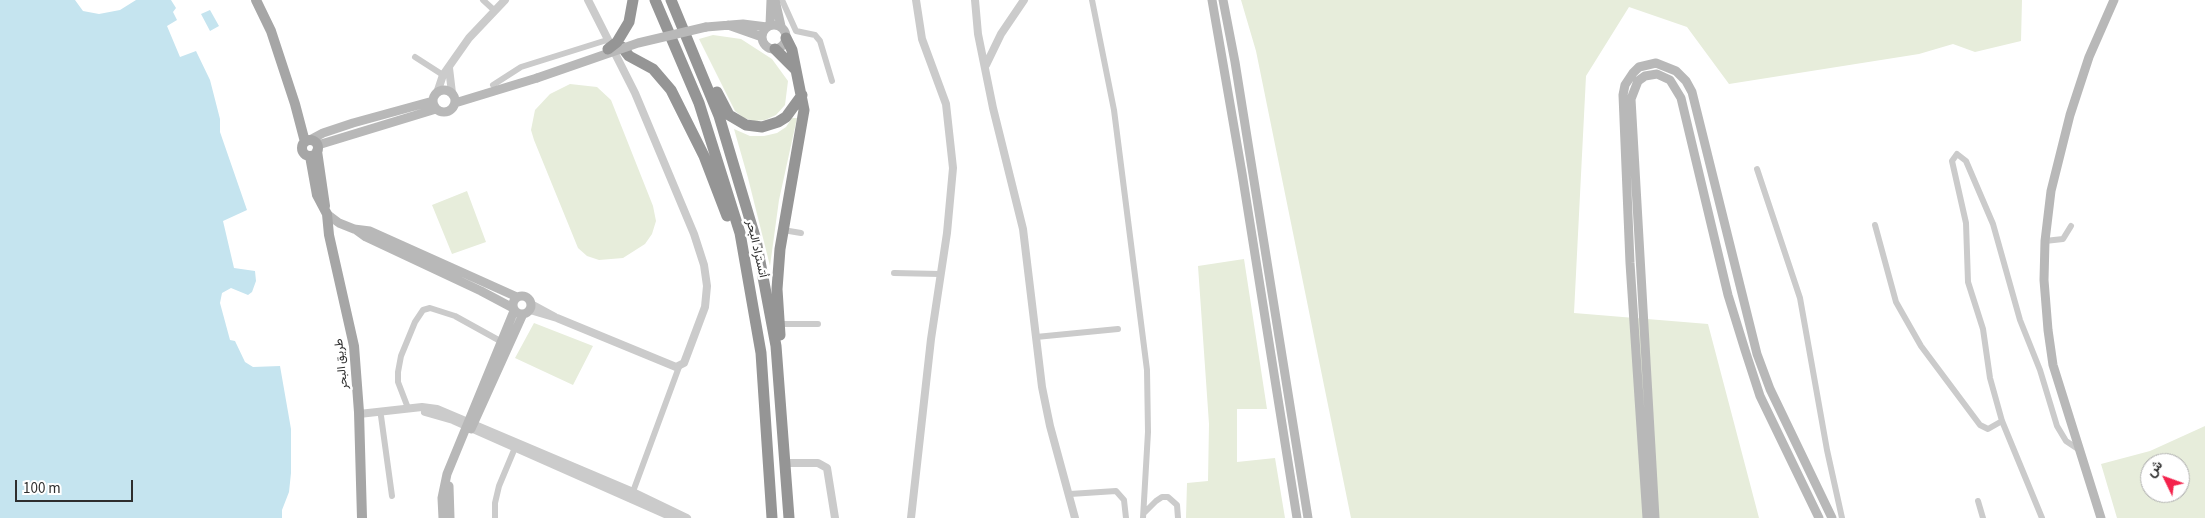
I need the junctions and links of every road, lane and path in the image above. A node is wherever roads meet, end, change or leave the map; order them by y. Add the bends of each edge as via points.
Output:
1 (256, 0) edge
2 (484, 0) edge
3 (505, 0) edge
4 (588, 0) edge
5 (633, 0) edge
6 (655, 0) edge
7 (671, 0) edge
8 (771, 0) edge
9 (775, 0) edge
10 (782, 0) edge
11 (916, 0) edge
12 (975, 0) edge
13 (1024, 0) edge
14 (1092, 0) edge
15 (1212, 0) edge
16 (1223, 0) edge
17 (2114, 0) edge
18 (495, 11) junction
19 (728, 25) junction
20 (769, 26) junction
21 (781, 26) junction
22 (762, 37) junction
23 (786, 38) junction
24 (614, 46) junction
25 (775, 49) junction
26 (415, 56) dead end
27 (697, 59) junction
28 (986, 65) junction
29 (795, 69) junction
30 (446, 72) junction
31 (535, 75) junction
32 (832, 81) dead end
33 (493, 85) junction
34 (802, 95) junction
35 (454, 98) junction
36 (435, 101) junction
37 (313, 145) junction
38 (1757, 169) dead end
39 (326, 212) junction
40 (1875, 225) dead end
41 (2071, 226) dead end
42 (354, 229) junction
43 (783, 230) junction
44 (740, 233) junction
45 (801, 233) dead end
46 (2045, 241) junction
47 (894, 273) dead end
48 (940, 274) junction
49 (517, 297) junction
50 (522, 309) junction
51 (779, 324) junction
52 (818, 324) dead end
53 (1118, 329) dead end
54 (1036, 337) junction
55 (502, 342) junction
56 (776, 346) junction
57 (679, 367) junction
58 (408, 410) junction
59 (386, 414) junction
60 (359, 417) junction
61 (2002, 421) junction
62 (469, 425) junction
63 (516, 446) junction
64 (2078, 449) junction
65 (785, 463) junction
66 (1070, 494) junction
67 (632, 495) junction
68 (392, 496) dead end
69 (1978, 501) dead end
70 (1144, 515) edge
71 (362, 518) edge
72 (443, 518) edge
73 (450, 518) edge
74 (495, 518) edge
75 (674, 518) edge
76 (687, 518) edge
77 (772, 518) edge
78 (789, 518) edge
79 (835, 518) edge
80 (911, 518) edge
81 (1075, 518) edge
82 (1126, 518) edge
83 (1178, 518) edge
84 (1296, 518) edge
85 (1308, 518) edge
86 (1647, 518) edge
87 (1655, 518) edge
88 (1819, 518) edge
89 (1832, 518) edge
90 (1842, 518) edge
91 (1983, 518) edge
92 (2042, 518) edge
93 (2101, 518) edge

1 - 37 main road, طريق البحر via 272,31 300,122
2 - 18 street
3 - 18 street
4 - 24 street
5 - 24 highway, bridge via 626,27
6 - 44 highway, أتستراد البحر via 699,103
7 - 27 highway, أتستراد البحر
8 - 20 main road
9 - 21 main road
10 - 32 street via 796,31 815,35 820,41
11 - 48 street via 922,39 946,104 951,139 951,197
12 - 28 street via 978,34
13 - 28 street via 1001,34
14 - 70 street via 1114,110 1146,360 1148,432
15 - 84 main road
16 - 85 main road
17 - 46 main road via 2089,57 2070,115 2051,191
18 - 30 street via 469,38
19 - 20 main road
19 - 22 main road
19 - 24 main road, bridge
20 - 21 main road
20 - 22 main road
21 - 23 main road
22 - 25 main road via 764,44
23 - 25 main road via 782,46
23 - 29 highway
24 - 31 main road, bridge
24 - 33 street via 521,67
24 - 44 highway via 647,65 664,80 704,156 728,218
24 - 57 street via 704,265 705,307 685,361
25 - 29 highway
26 - 30 street
27 - 34 highway via 705,63 729,115 746,125 762,127 778,122 793,109
27 - 56 highway, أتستراد البحر via 743,192 756,240
28 - 54 street via 993,108 1023,229
29 - 34 highway
30 - 35 street
30 - 36 street
31 - 33 main road
31 - 35 main road
33 - 35 main road
34 - 43 highway via 803,122
35 - 36 main road via 446,90
35 - 36 main road via 452,109 446,113
36 - 37 main road
37 - 39 main road, طريق البحر via 317,194
38 - 90 street via 1800,298
39 - 42 main road
39 - 60 main road, طريق البحر via 328,235 354,346
40 - 61 street via 1896,302 1921,346 1980,425 1988,429
41 - 46 street via 2063,239
42 - 49 main road via 370,230
42 - 50 main road
43 - 45 street
43 - 51 highway via 777,289
44 - 77 highway, أتستراد البحر via 761,353
46 - 64 main road via 2044,280 2053,365
47 - 48 street
48 - 80 street
49 - 50 main road via 513,302
49 - 50 main road via 526,296
50 - 55 main road
50 - 57 street via 557,318
50 - 62 main road
51 - 52 street
51 - 56 highway
53 - 54 street
54 - 66 street via 1050,426
55 - 58 street via 455,316 430,308 423,310 401,356 398,372 398,382
55 - 62 main road
56 - 65 highway, أتستراد البحر
57 - 67 street
58 - 59 street
58 - 62 street via 437,409
59 - 60 street
59 - 68 street
60 - 71 main road, طريق البحر
61 - 64 street via 1990,378 1982,328 1968,282 1966,224 1952,161 1957,154 1966,161 1993,224 2020,320 2057,426 2066,441
61 - 92 street
62 - 63 street
62 - 72 main road via 444,485
62 - 73 main road via 449,487
63 - 67 street
63 - 74 street via 499,486
64 - 93 main road
65 - 78 highway, أتستراد البحر
65 - 79 street via 818,463 827,468
66 - 81 street
66 - 82 street via 1116,491 1124,500
67 - 75 street
67 - 76 street
69 - 91 street
70 - 83 street via 1156,501 1168,497 1177,505
86 - 89 main road via 1630,263 1624,95 1625,85 1639,67 1656,63 1676,71 1692,92 1757,354 1774,398
87 - 88 main road via 1631,99 1638,81 1657,74 1670,80 1681,98 1728,295 1760,396

